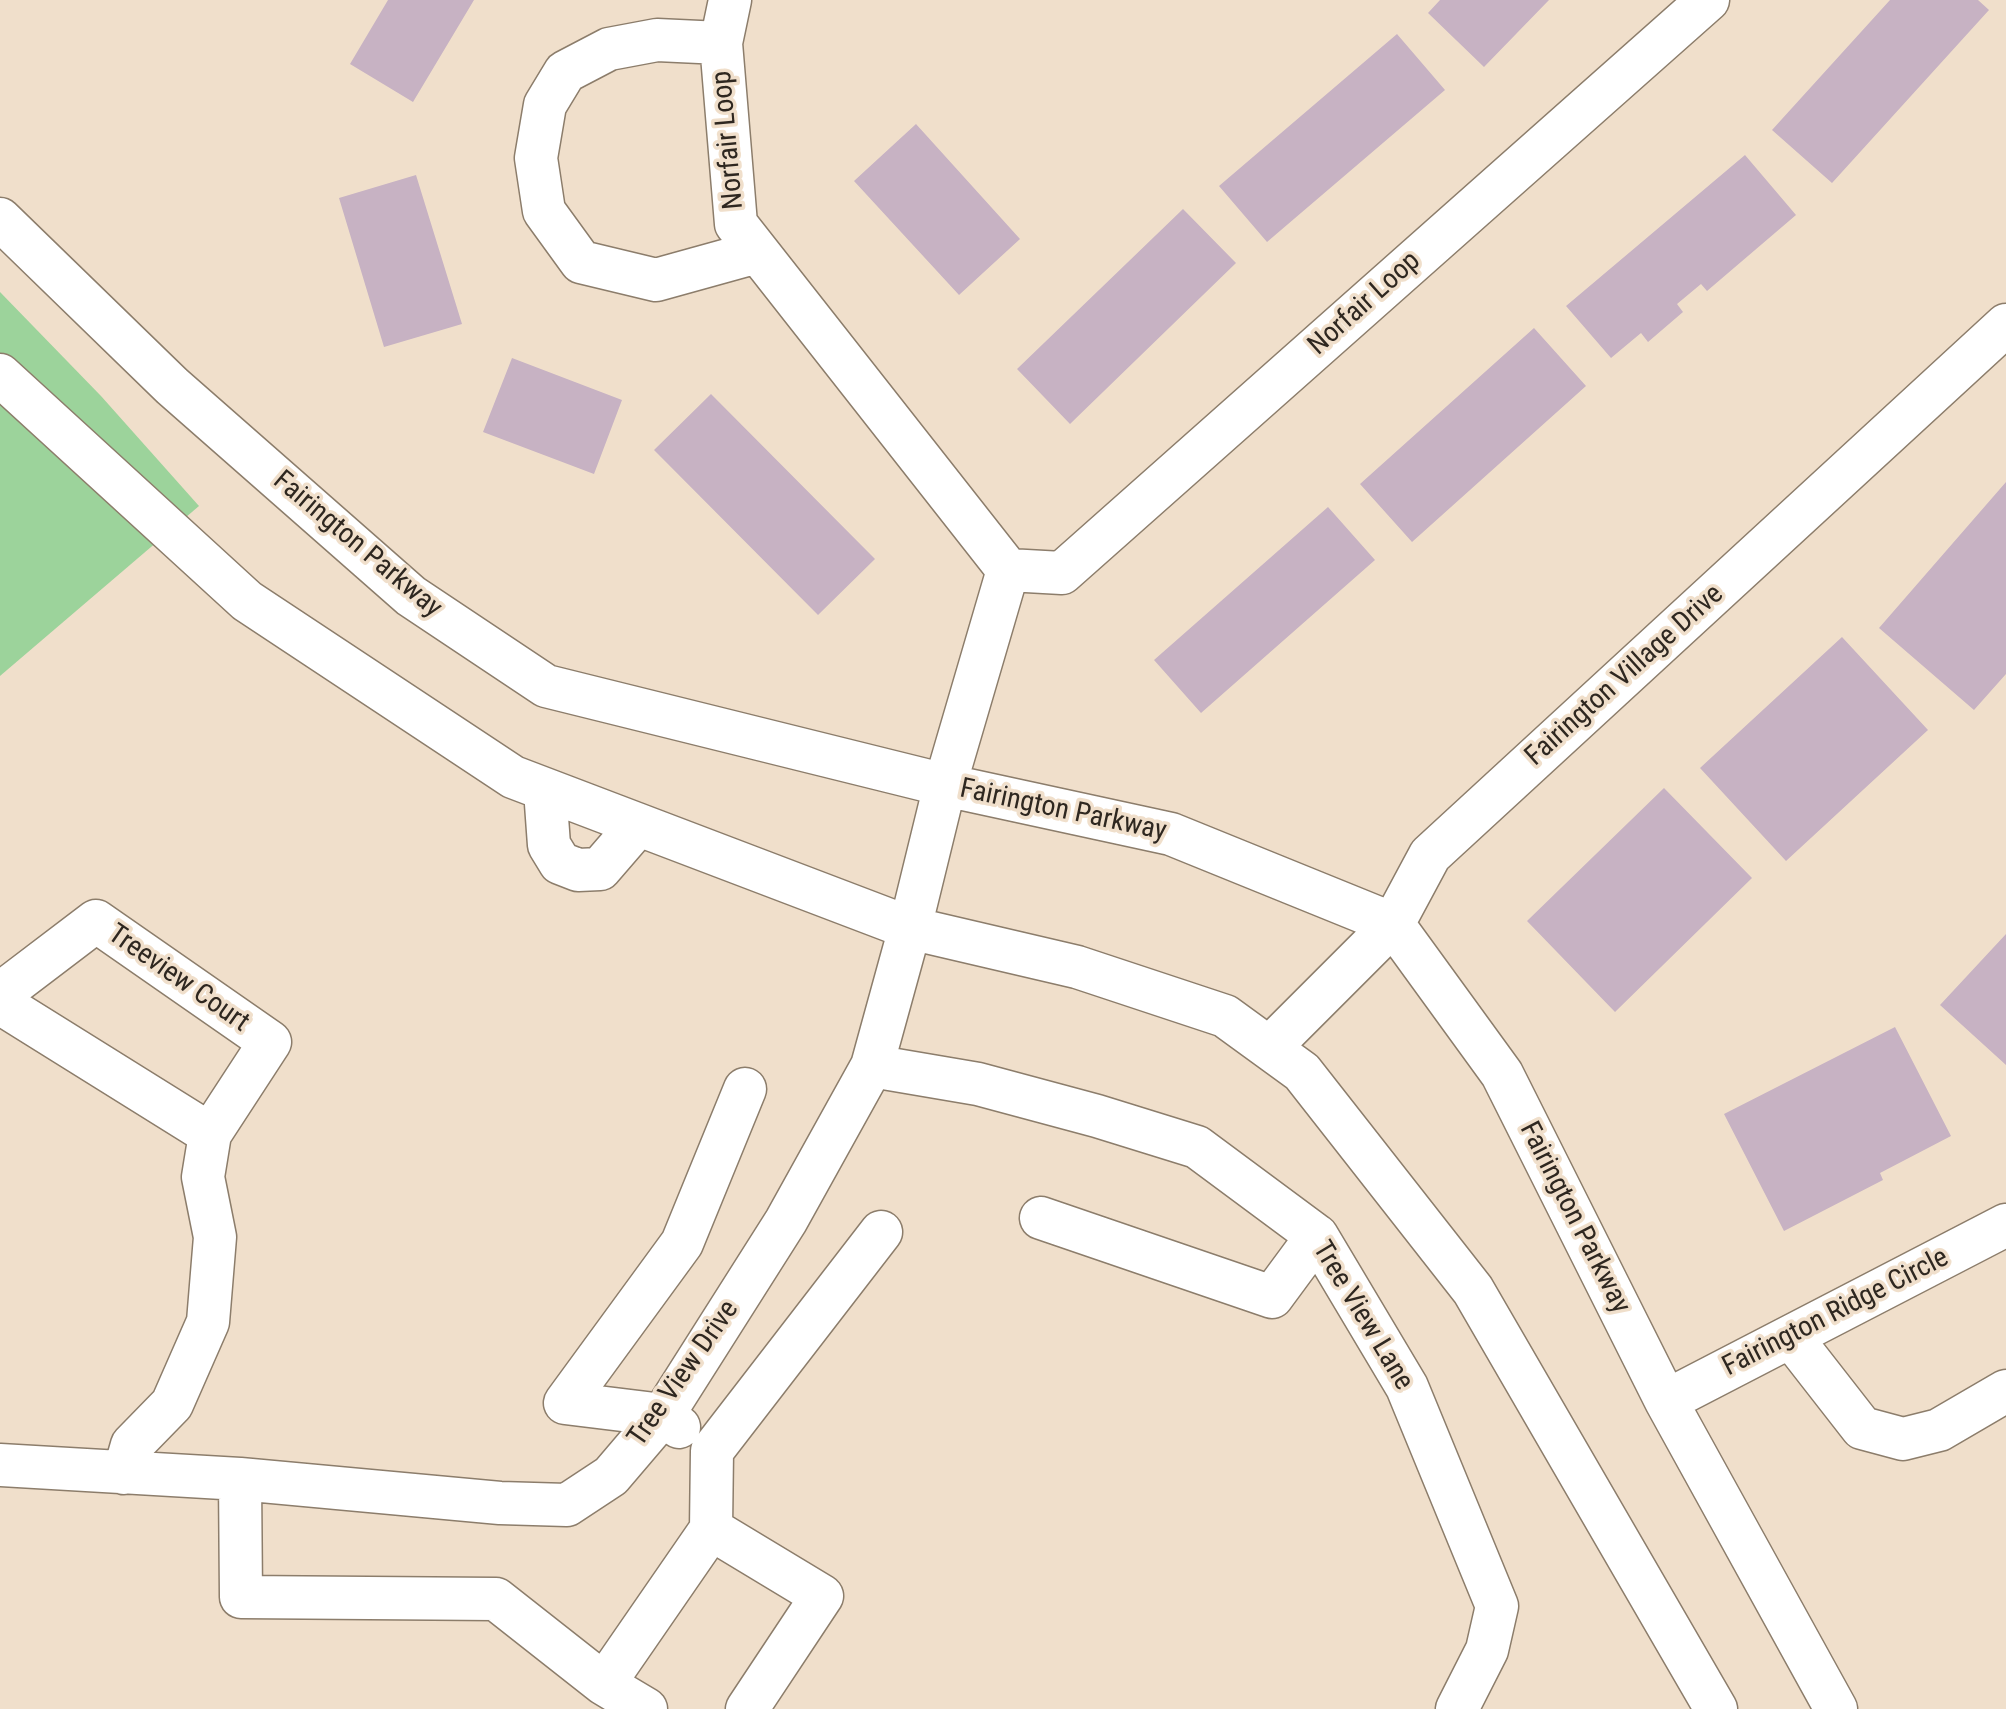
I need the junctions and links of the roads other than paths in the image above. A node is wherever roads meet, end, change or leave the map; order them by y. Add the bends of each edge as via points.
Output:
1 (730, 0) edge
2 (1708, 0) edge
3 (721, 43) junction
4 (0, 219) edge
5 (757, 252) junction
6 (2006, 325) edge
7 (0, 375) edge
8 (1008, 570) junction
9 (945, 785) junction
10 (545, 790) junction
11 (638, 825) junction
12 (1393, 924) junction
13 (910, 928) junction
14 (0, 994) edge
15 (0, 1003) edge
16 (1269, 1048) junction
17 (872, 1066) junction
18 (745, 1089) dead end
19 (210, 1134) junction
20 (1041, 1218) dead end
21 (2006, 1225) edge
22 (881, 1232) dead end
23 (1317, 1236) junction
24 (1791, 1337) junction
25 (2006, 1391) edge
26 (1666, 1401) junction
27 (663, 1415) junction
28 (712, 1451) junction
29 (0, 1465) edge
30 (124, 1473) junction
31 (240, 1479) junction
32 (711, 1529) junction
33 (604, 1684) junction
34 (646, 1709) edge
35 (747, 1709) edge
36 (1457, 1709) edge
37 (1716, 1709) edge
38 (1836, 1709) edge

1 - 3 street, Norfair Loop
2 - 8 street, Norfair Loop via 1062,573
3 - 5 street, Norfair Loop via 736,224
3 - 5 street via 657,40 609,49 565,72 545,105 536,158 544,211 581,262 656,280
4 - 9 street, Fairington Parkway via 172,386 411,596 546,686
5 - 8 street, Norfair Loop
6 - 12 street, Fairington Village Drive via 1430,855
7 - 10 street via 247,601 513,777
8 - 9 street
9 - 12 street, Fairington Parkway via 1171,834
9 - 13 street, Tree View Drive
10 - 11 street
10 - 11 street via 549,845 560,863 578,870 600,869
11 - 13 street
12 - 16 street, Fairington Village Drive
12 - 26 street, Fairington Parkway via 1502,1074
13 - 16 street via 1077,967 1225,1016
13 - 17 street, Tree View Drive
14 - 19 street, Treeview Court via 96,921 270,1042
15 - 19 street
16 - 37 street via 1302,1072 1473,1290
17 - 23 street, Tree View Lane via 978,1084 1197,1147
17 - 27 street, Tree View Drive via 786,1221
18 - 27 street via 682,1243 565,1403
19 - 30 street, Treeview Court via 203,1177 215,1237 208,1322 172,1404 132,1445
20 - 23 street via 1272,1297
21 - 24 street, Fairington Ridge Circle
22 - 28 street
23 - 36 street, Tree View Lane via 1407,1387 1497,1606 1487,1650
24 - 25 street via 1862,1428 1903,1439 1939,1430
24 - 26 street, Fairington Ridge Circle
26 - 38 street, Fairington Parkway
27 - 28 street
27 - 31 street, Tree View Drive via 611,1476 567,1505
28 - 32 street
29 - 30 street, Tree View Drive
30 - 31 street, Tree View Drive
31 - 33 street via 241,1597 496,1599
32 - 33 street
32 - 35 street via 822,1596
33 - 34 street

